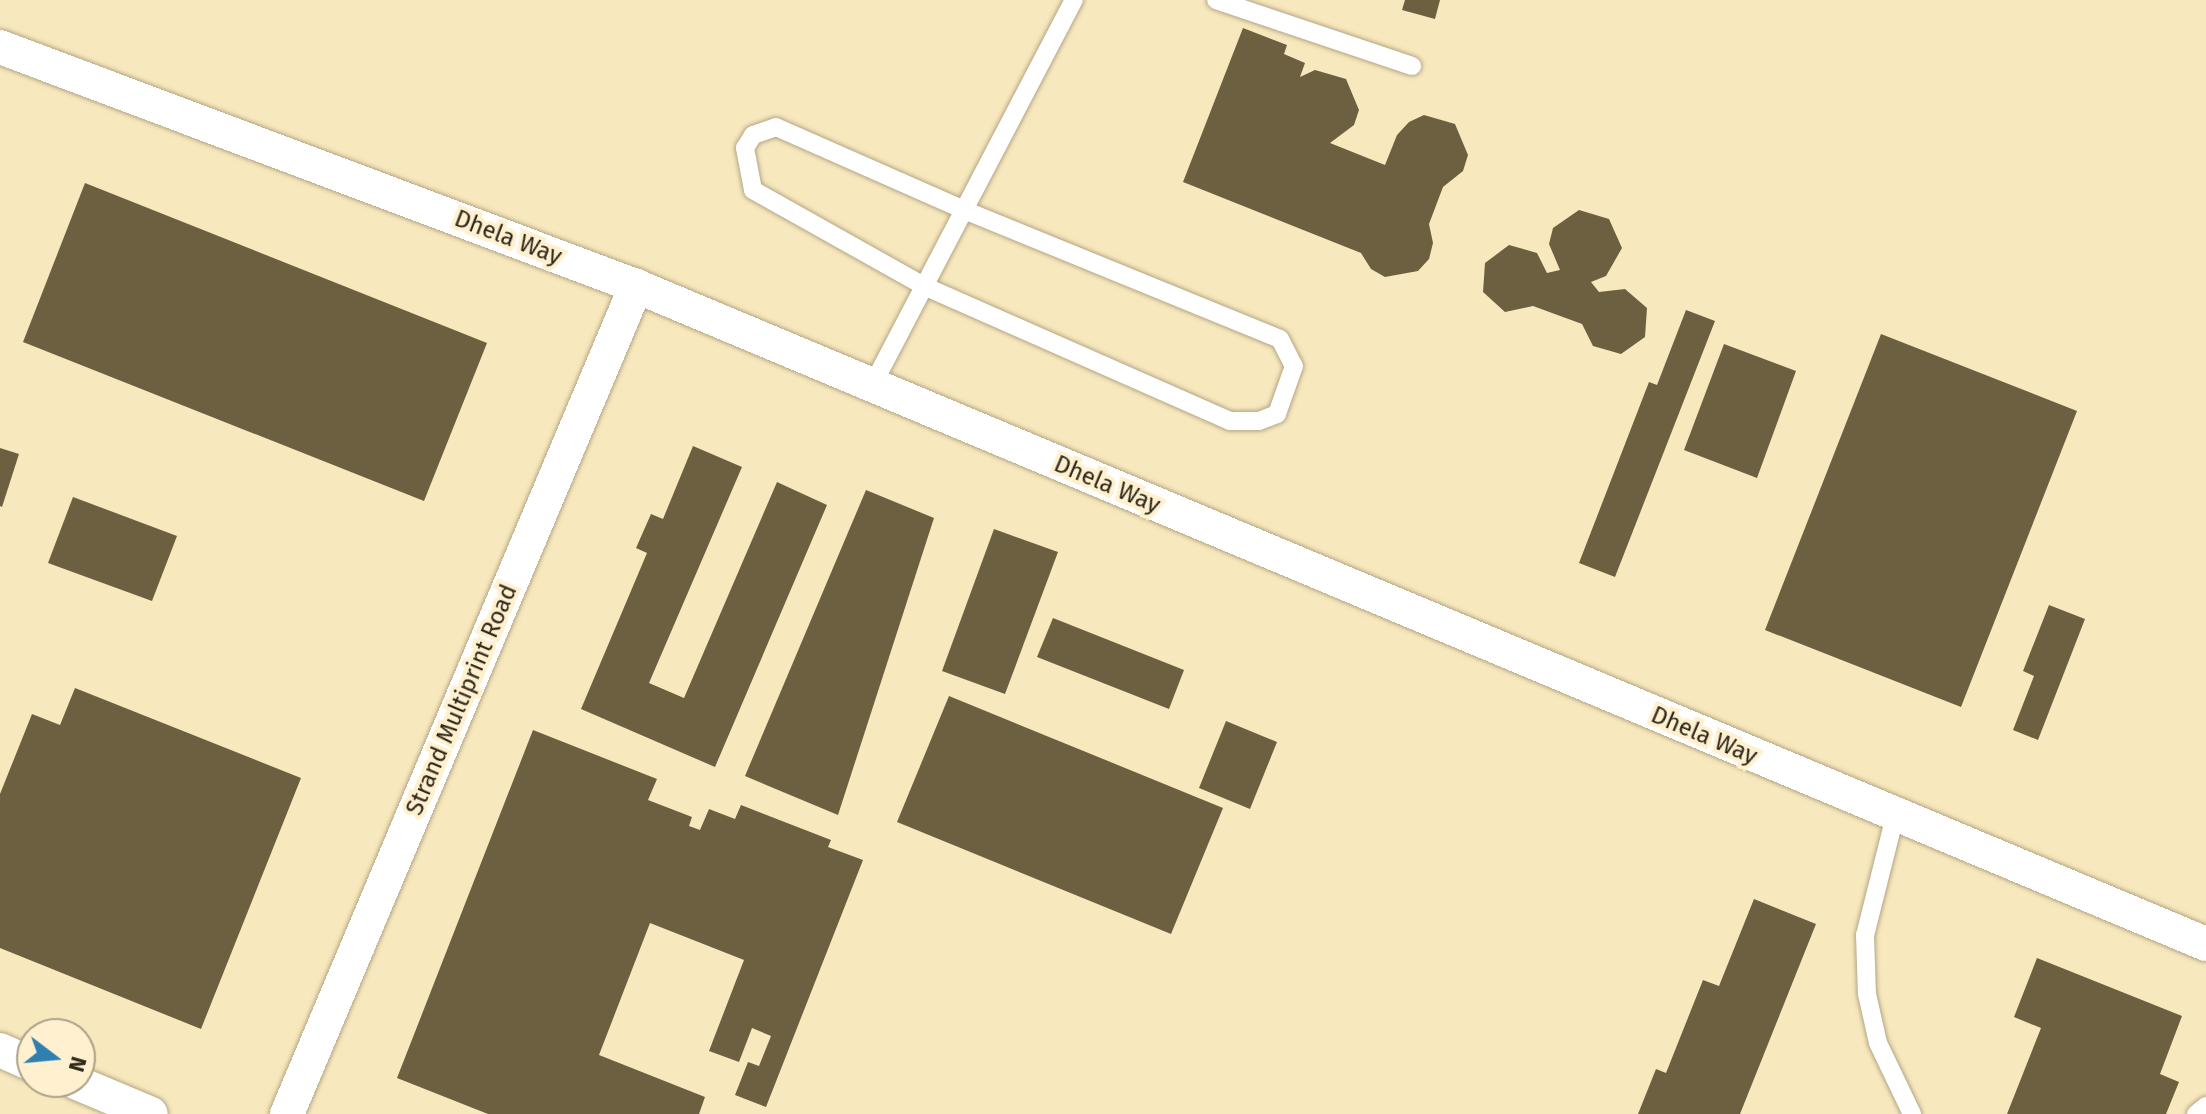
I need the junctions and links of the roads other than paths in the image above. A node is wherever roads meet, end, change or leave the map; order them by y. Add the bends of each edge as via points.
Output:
1 (1074, 0) edge
2 (1216, 0) edge
3 (0, 47) edge
4 (1412, 66) dead end
5 (964, 210) junction
6 (636, 286) junction
7 (924, 286) junction
8 (872, 386) junction
9 (1895, 816) junction
10 (2206, 944) edge
11 (96, 1091) edge
12 (2206, 1106) edge
13 (151, 1114) edge
14 (287, 1114) edge
15 (1912, 1114) edge
16 (2196, 1114) edge

1 - 5 lane
2 - 4 lane
3 - 6 street, Dhela Way
5 - 7 lane
5 - 7 lane via 776,127 753,135 745,148 753,190
5 - 7 lane via 1280,339 1294,366 1277,414 1259,421 1230,421
6 - 8 street, Dhela Way
6 - 14 street, Strand Multiprint Road
7 - 8 lane
8 - 9 street, Dhela Way
9 - 10 street, Dhela Way
9 - 15 lane via 1865,935 1867,994 1878,1043
11 - 13 street
12 - 16 lane

